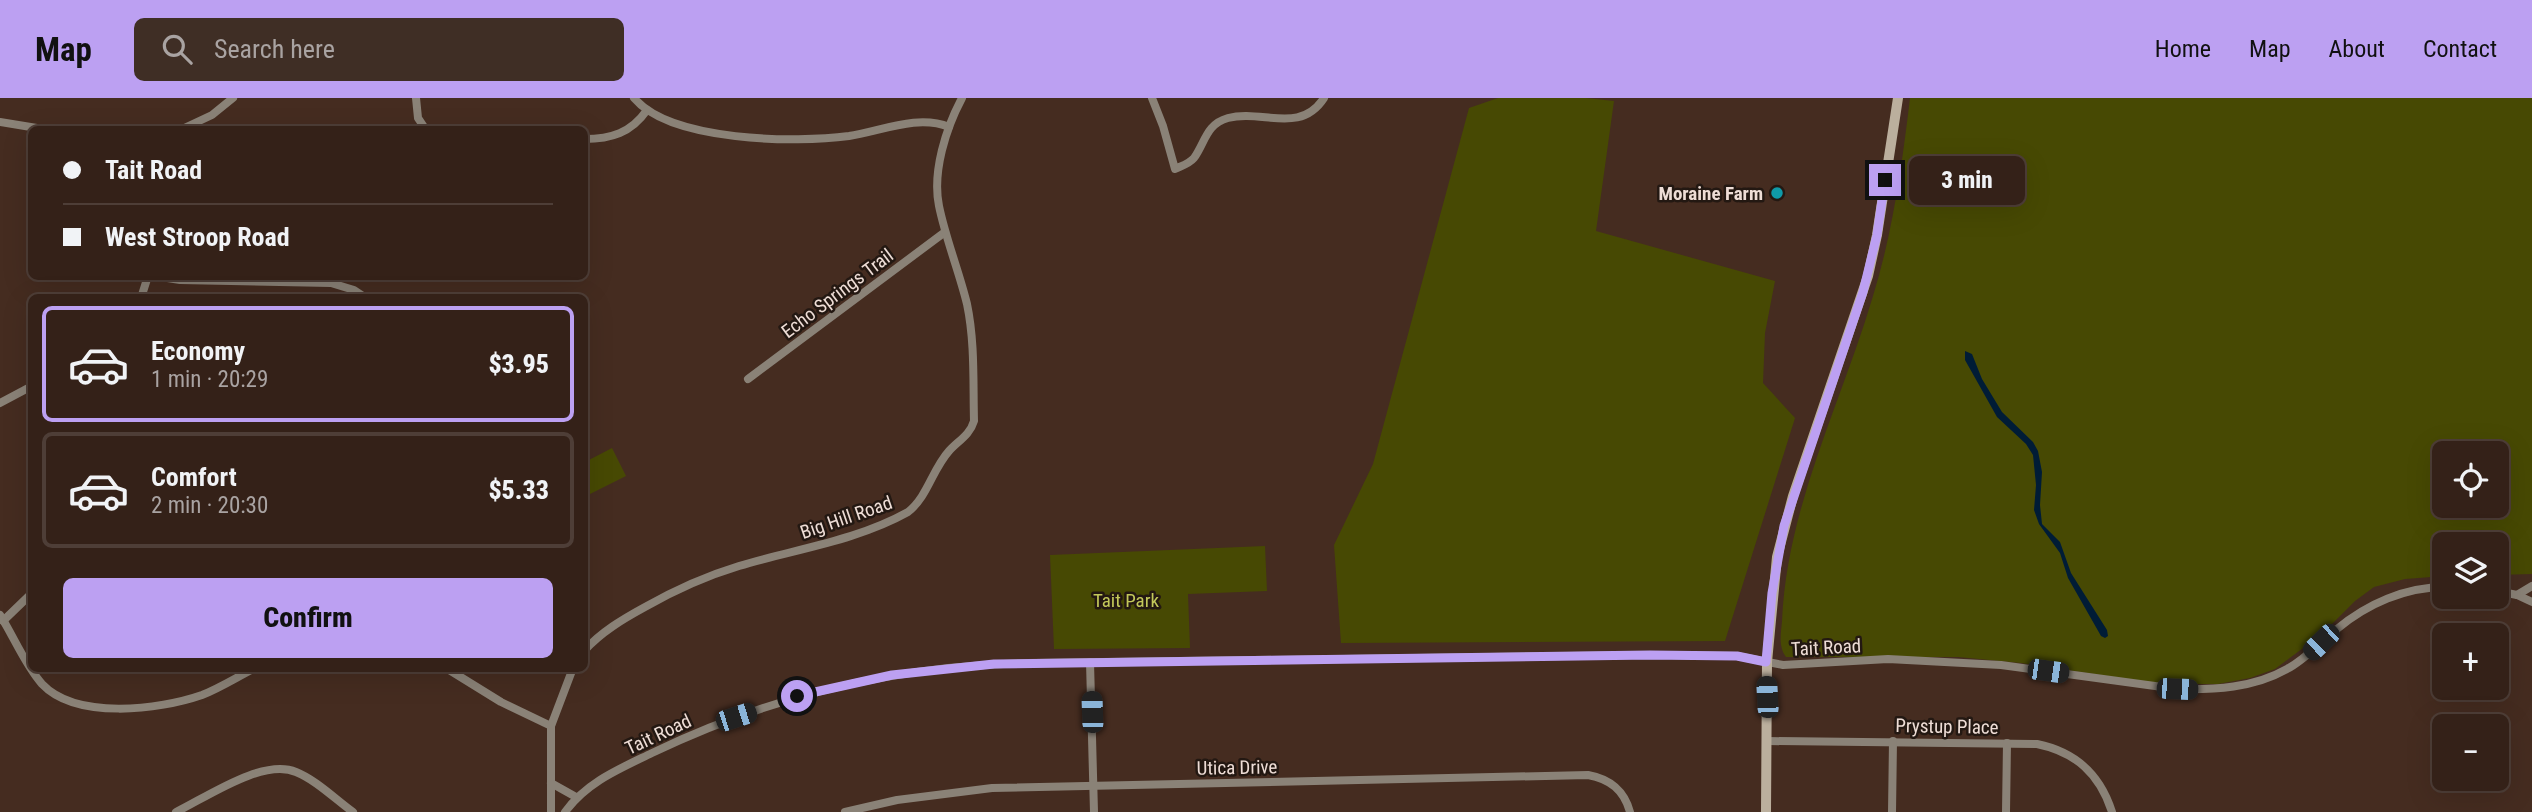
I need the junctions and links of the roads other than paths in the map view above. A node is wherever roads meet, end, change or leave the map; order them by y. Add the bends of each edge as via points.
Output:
1 (233, 98) edge
2 (416, 98) edge
3 (634, 98) edge
4 (962, 98) edge
5 (1152, 98) edge
6 (1324, 98) edge
7 (1898, 98) edge
8 (647, 110) junction
9 (0, 122) edge
10 (189, 126) edge
11 (423, 126) edge
12 (28, 127) edge
13 (949, 127) junction
14 (588, 139) edge
15 (946, 232) junction
16 (180, 280) edge
17 (360, 294) edge
18 (748, 379) dead end
19 (28, 388) edge
20 (0, 403) edge
21 (2532, 586) edge
22 (2432, 588) edge
23 (2509, 593) edge
24 (2516, 594) junction
25 (28, 596) edge
26 (2532, 602) edge
27 (2, 618) edge
28 (588, 647) edge
29 (28, 660) edge
30 (1090, 662) junction
31 (1766, 662) junction
32 (35, 672) edge
33 (247, 672) edge
34 (452, 672) edge
35 (571, 672) edge
36 (551, 726) junction
37 (1767, 741) junction
38 (1893, 741) junction
39 (2007, 743) junction
40 (551, 783) junction
41 (1094, 786) junction
42 (576, 797) junction
43 (176, 812) edge
44 (353, 812) edge
45 (551, 812) edge
46 (565, 812) edge
47 (845, 812) edge
48 (1094, 812) edge
49 (1630, 812) edge
50 (1766, 812) edge
51 (1892, 812) edge
52 (2006, 812) edge
53 (2112, 812) edge

1 - 10 street
2 - 11 street
3 - 8 street
4 - 13 street, Big Hill Road
5 - 6 street via 1175,169 1191,162 1204,136 1219,121 1244,116 1290,120 1311,113
7 - 31 main road via 1868,276 1779,546
8 - 13 street via 705,130 790,141 852,136 913,123
8 - 14 street via 620,135
9 - 12 street
13 - 15 street, Big Hill Road via 937,192
15 - 18 street, Echo Springs Trail
15 - 28 street, Big Hill Road via 971,330 974,421 942,461 916,506 899,517 824,544 696,582 623,620
16 - 17 street via 331,282
19 - 20 street
21 - 24 street
22 - 31 street, Tait Road via 2379,602 2284,671 2223,688 2177,689 2023,667 1948,662
23 - 24 street
24 - 26 street
25 - 27 street
27 - 29 street
30 - 31 street, Tait Road via 1650,655 1737,656
30 - 41 street
30 - 42 street, Tait Road via 943,668 797,696 677,741 606,775
31 - 37 main road
32 - 33 street via 43,685 62,699 85,707 139,707 186,700
34 - 36 street
35 - 36 street
36 - 40 street
37 - 38 street, Prystup Place
37 - 50 main road
38 - 39 street, Prystup Place
38 - 51 street
39 - 52 street
39 - 53 street, Prystup Place via 2063,751 2090,770
40 - 42 street
40 - 45 street
41 - 47 street, Utica Drive via 944,793
41 - 48 street
41 - 49 street, Utica Drive via 1588,775 1616,787
42 - 46 street, Tait Road
43 - 44 street via 257,771 279,768 299,773

